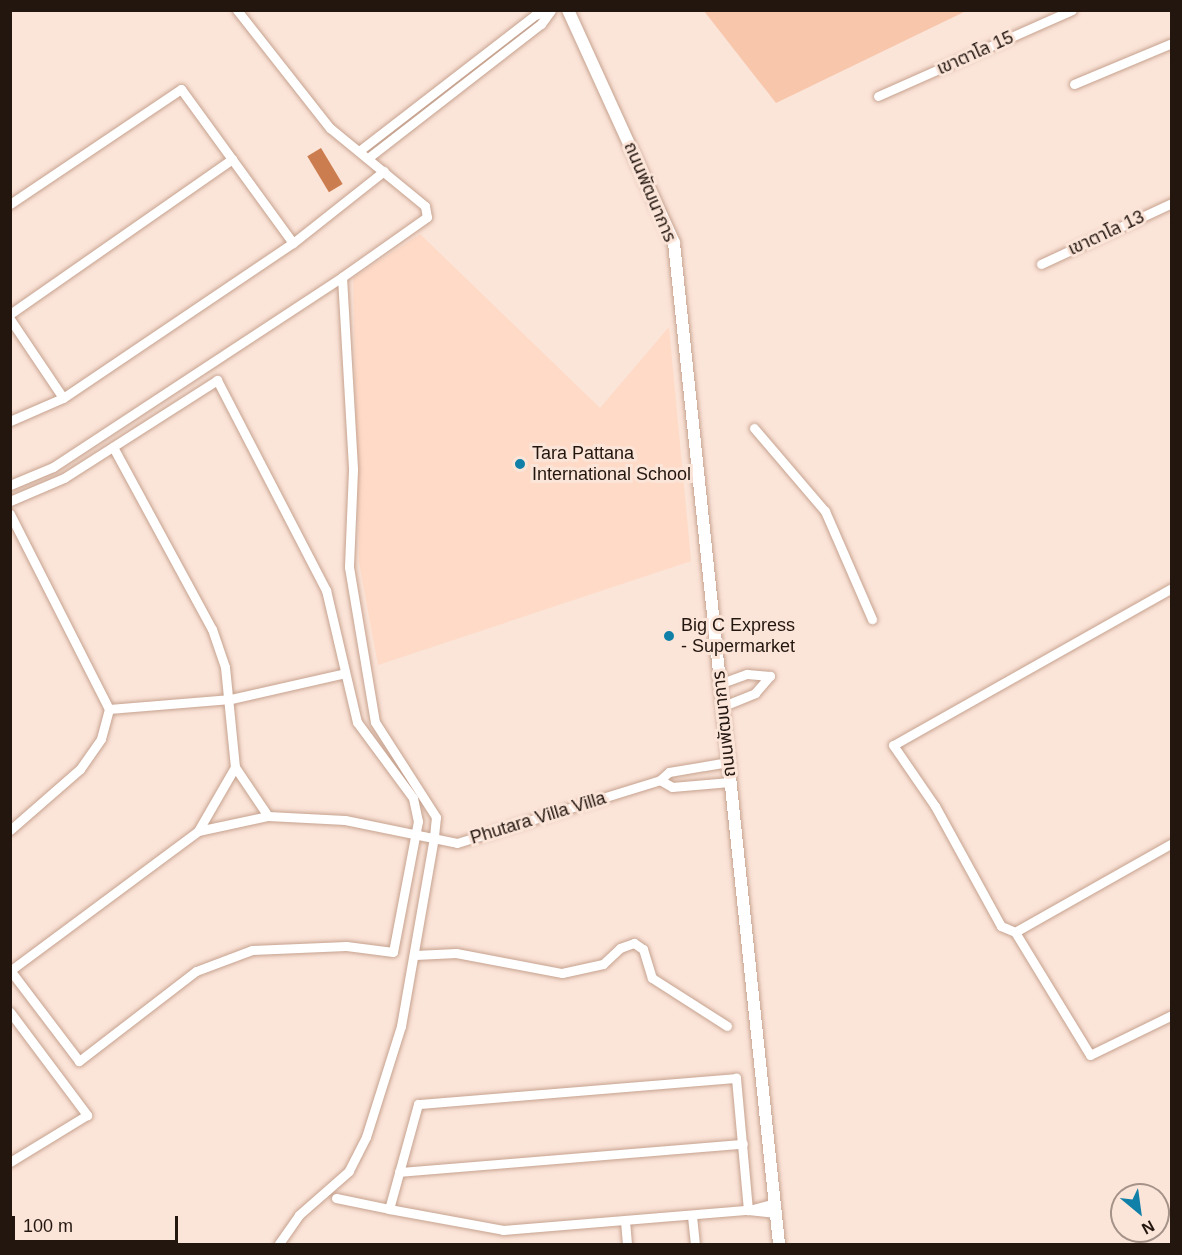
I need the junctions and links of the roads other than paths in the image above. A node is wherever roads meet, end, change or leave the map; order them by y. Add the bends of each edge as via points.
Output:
1 (237, 10) edge
2 (550, 10) edge
3 (568, 10) edge
4 (1072, 10) edge
5 (1172, 44) edge
6 (1074, 84) dead end
7 (878, 96) dead end
8 (359, 151) junction
9 (368, 158) junction
10 (232, 159) junction
11 (384, 171) junction
12 (1172, 203) edge
13 (10, 204) edge
14 (293, 243) junction
15 (1041, 264) dead end
16 (342, 277) junction
17 (10, 314) edge
18 (10, 320) edge
19 (63, 398) junction
20 (10, 421) edge
21 (754, 428) dead end
22 (113, 447) junction
23 (10, 485) edge
24 (10, 501) edge
25 (10, 514) edge
26 (1172, 588) edge
27 (872, 619) dead end
28 (345, 673) junction
29 (719, 684) junction
30 (231, 699) junction
31 (721, 707) junction
32 (109, 709) junction
33 (728, 762) junction
34 (235, 767) junction
35 (660, 780) junction
36 (730, 782) junction
37 (268, 816) junction
38 (10, 830) edge
39 (198, 831) junction
40 (415, 831) junction
41 (434, 837) junction
42 (1172, 843) edge
43 (1015, 932) junction
44 (415, 955) junction
45 (11, 970) edge
46 (10, 1012) edge
47 (1172, 1015) edge
48 (727, 1026) dead end
49 (743, 1144) junction
50 (10, 1162) edge
51 (399, 1172) junction
52 (336, 1198) dead end
53 (775, 1208) junction
54 (390, 1209) junction
55 (748, 1210) junction
56 (692, 1216) junction
57 (625, 1221) junction
58 (279, 1245) edge
59 (627, 1245) edge
60 (695, 1245) edge
61 (779, 1245) edge

1 - 8 street via 330,128
2 - 8 street via 535,15
2 - 9 street via 541,24
3 - 29 street, ถนนพัฒนาการ via 674,243
4 - 7 street, เขาตาโล 15
5 - 6 street
8 - 9 street
9 - 11 street
10 - 13 street via 181,88
10 - 14 street
10 - 17 street
11 - 14 street
11 - 16 street via 425,206 427,217
12 - 15 street, เขาตาโล 13
14 - 19 street
16 - 23 street via 53,468
16 - 41 street via 353,470 349,567 375,722 436,817
18 - 19 street
19 - 20 street
21 - 27 street via 825,511
22 - 24 street
22 - 28 street via 218,380 326,590
22 - 30 street via 212,629
25 - 32 street
26 - 43 street via 893,745 935,806 1001,926
28 - 30 street
28 - 40 street via 357,722 418,810
29 - 31 street, ถนนพัฒนาการ
29 - 31 street via 747,674 770,676 755,693
30 - 32 street
30 - 34 street
31 - 33 street, ถนนพัฒนาการ
32 - 38 street via 101,739 80,769
33 - 35 street, Phutara Villa Villa via 669,772
33 - 36 street, ถนนพัฒนาการ
34 - 37 street
34 - 39 street
35 - 36 street, Phutara Villa Villa via 672,787
35 - 41 street, Phutara Villa Villa via 457,843
36 - 53 street, ถนนพัฒนาการ
37 - 39 street, Phutara Villa Villa
37 - 40 street, Phutara Villa Villa
39 - 45 street
40 - 41 street, Phutara Villa Villa
40 - 45 street via 393,952 346,946 252,950 195,971 79,1061
41 - 44 street
42 - 43 street
43 - 47 street via 1090,1056
44 - 48 street via 456,953 562,973 603,964 620,948 634,944 643,949 652,978
44 - 58 street via 401,1026 366,1137 349,1171 299,1215
46 - 50 street via 87,1115
49 - 51 street
49 - 51 street via 736,1078 465,1100 418,1104
49 - 55 street
51 - 54 street
52 - 54 street
53 - 55 street
53 - 61 street, ถนนพัฒนาการ
54 - 57 street via 502,1230
55 - 56 street
56 - 57 street
56 - 60 street
57 - 59 street

